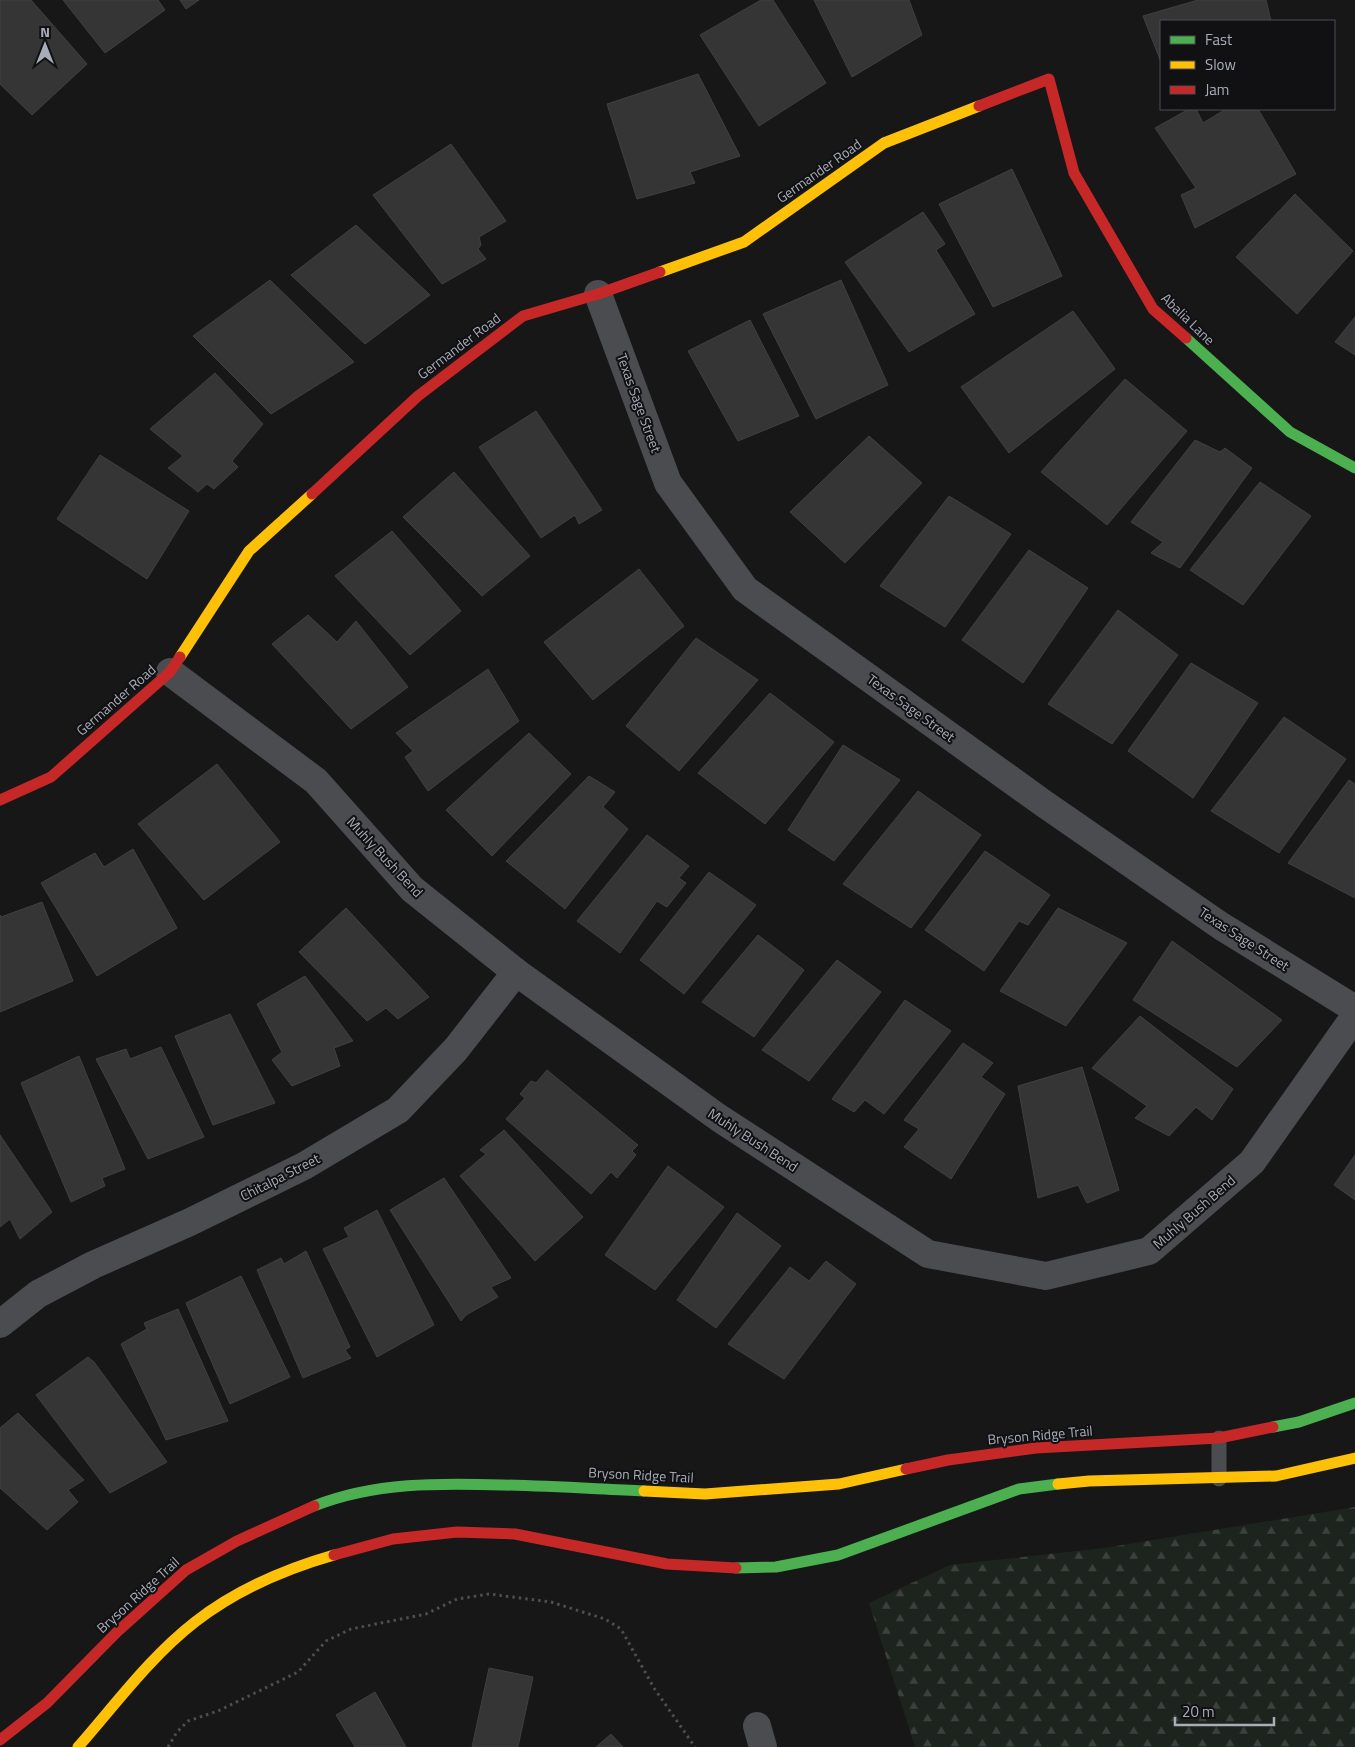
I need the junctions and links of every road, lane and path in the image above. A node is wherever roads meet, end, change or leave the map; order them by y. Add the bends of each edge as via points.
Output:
1 (1049, 79) joint
2 (598, 294) junction
3 (1355, 468) edge
4 (170, 672) junction
5 (0, 800) edge
6 (516, 972) junction
7 (1355, 1009) edge
8 (1355, 1016) edge
9 (0, 1324) edge
10 (1355, 1403) edge
11 (1219, 1438) junction
12 (1355, 1458) edge
13 (1219, 1478) junction
14 (0, 1740) edge
15 (78, 1747) edge
16 (168, 1747) edge
17 (695, 1747) edge

1 - 2 street, Germander Road via 884,143 744,242
1 - 3 street, Abalia Lane via 1074,173 1153,309 1290,432
2 - 4 street, Germander Road via 523,316 418,396 249,551
2 - 7 street, Texas Sage Street via 668,483 746,589 1221,926
4 - 5 street, Germander Road via 51,777
4 - 6 street, Muhly Bush Bend via 316,781 412,889
6 - 8 street, Muhly Bush Bend via 719,1118 928,1254 1046,1276 1149,1251 1252,1162
6 - 9 street, Chitalpa Street via 456,1049 398,1110 304,1166 61,1281 38,1294
10 - 11 street, Bryson Ridge Trail via 1299,1422
11 - 13 lane
11 - 14 street, Bryson Ridge Trail via 1036,1448 948,1460 839,1484 715,1493 433,1483 379,1488 337,1497 237,1540 186,1570 117,1632 47,1703
12 - 13 street via 1276,1476
13 - 15 street via 1089,1481 1020,1489 838,1555 776,1567 711,1568 667,1564 515,1534 457,1532 393,1539 354,1548 293,1567 227,1601 195,1622 166,1648
16 - 17 path via 188,1721 218,1711 298,1672 326,1641 351,1629 426,1614 457,1599 489,1594 551,1602 605,1619 621,1629 654,1688

